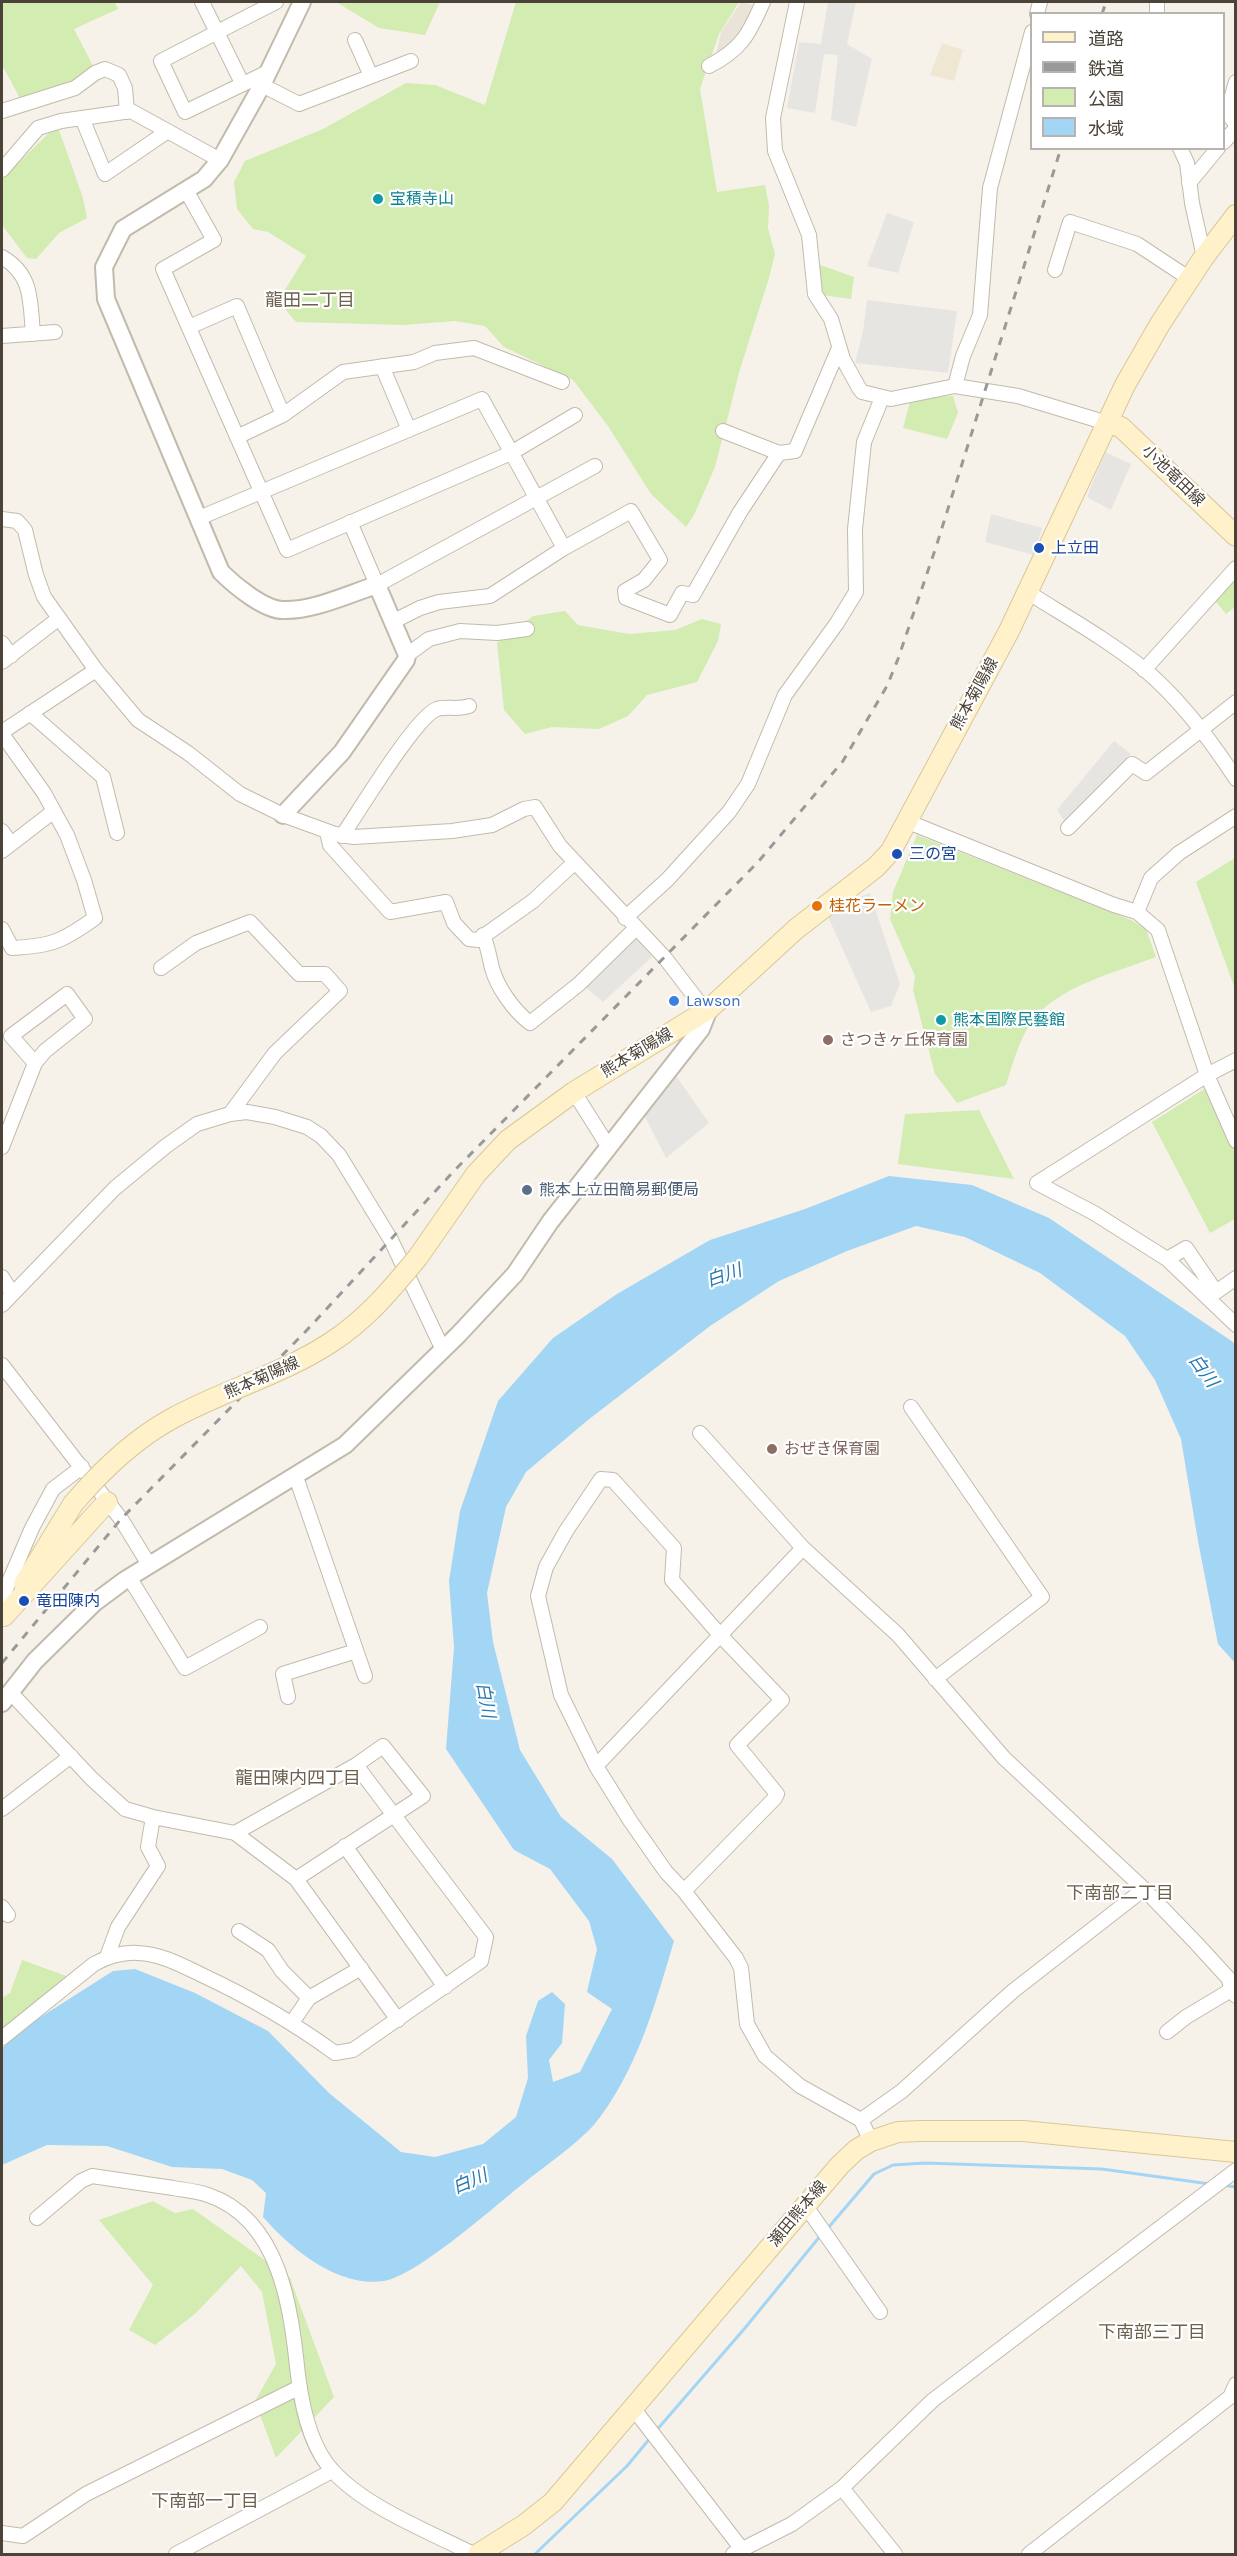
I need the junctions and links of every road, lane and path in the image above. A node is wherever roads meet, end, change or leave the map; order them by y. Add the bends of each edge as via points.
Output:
1 (202, 2) edge
2 (276, 2) edge
3 (302, 2) edge
4 (763, 2) edge
5 (797, 2) edge
6 (217, 32) junction
7 (1030, 39) edge
8 (355, 40) dead end
9 (411, 61) dead end
10 (709, 66) dead end
11 (371, 76) junction
12 (265, 78) junction
13 (1236, 82) edge
14 (242, 83) junction
15 (2, 111) edge
16 (127, 112) junction
17 (82, 118) junction
18 (1236, 126) edge
19 (168, 131) junction
20 (1225, 141) edge
21 (1181, 150) edge
22 (1216, 150) edge
23 (220, 160) junction
24 (2, 170) edge
25 (1190, 183) junction
26 (186, 190) junction
27 (1236, 215) edge
28 (2, 257) edge
29 (1204, 257) junction
30 (1055, 270) dead end
31 (1190, 279) junction
32 (189, 327) junction
33 (56, 332) dead end
34 (33, 334) junction
35 (2, 336) edge
36 (839, 348) junction
37 (381, 366) junction
38 (562, 382) dead end
39 (955, 386) junction
40 (882, 398) junction
41 (283, 415) junction
42 (575, 415) dead end
43 (1107, 423) junction
44 (409, 430) junction
45 (723, 431) dead end
46 (237, 437) junction
47 (511, 453) junction
48 (779, 453) junction
49 (595, 466) dead end
50 (261, 492) junction
51 (537, 499) junction
52 (199, 518) junction
53 (2, 519) edge
54 (350, 522) junction
55 (1236, 536) edge
56 (564, 548) junction
57 (1236, 568) edge
58 (377, 585) junction
59 (1029, 593) junction
60 (58, 619) junction
61 (392, 622) junction
62 (527, 629) dead end
63 (2, 643) edge
64 (406, 655) junction
65 (6, 659) edge
66 (96, 670) junction
67 (1144, 670) junction
68 (1236, 702) edge
69 (469, 706) dead end
70 (30, 713) junction
71 (1202, 730) junction
72 (2, 733) edge
73 (1236, 779) edge
74 (54, 811) junction
75 (283, 815) junction
76 (1236, 816) edge
77 (906, 821) junction
78 (1068, 828) dead end
79 (2, 831) edge
80 (327, 832) junction
81 (117, 833) dead end
82 (342, 836) junction
83 (6, 848) edge
84 (575, 862) junction
85 (1137, 912) junction
86 (625, 918) junction
87 (636, 928) junction
88 (2, 929) edge
89 (483, 936) junction
90 (161, 968) dead end
91 (709, 1009) junction
92 (1236, 1060) edge
93 (35, 1064) junction
94 (1207, 1075) junction
95 (574, 1092) junction
96 (230, 1114) junction
97 (1236, 1141) edge
98 (608, 1146) junction
99 (2, 1147) edge
100 (1167, 1259) junction
101 (2, 1277) edge
102 (1236, 1278) edge
103 (12, 1293) junction
104 (2, 1305) edge
105 (1236, 1325) edge
106 (443, 1350) junction
107 (2, 1365) edge
108 (911, 1407) dead end
109 (700, 1433) dead end
110 (82, 1467) junction
111 (296, 1477) junction
112 (107, 1502) junction
113 (803, 1548) junction
114 (148, 1563) junction
115 (129, 1577) junction
116 (2, 1611) edge
117 (260, 1627) dead end
118 (720, 1635) junction
119 (356, 1651) junction
120 (364, 1676) dead end
121 (935, 1678) junction
122 (6, 1697) edge
123 (288, 1697) dead end
124 (70, 1756) junction
125 (356, 1765) junction
126 (596, 1766) junction
127 (2, 1809) edge
128 (394, 1815) junction
129 (153, 1817) junction
130 (235, 1833) junction
131 (345, 1846) junction
132 (296, 1879) junction
133 (1144, 1889) junction
134 (684, 1892) junction
135 (239, 1931) dead end
136 (107, 1957) junction
137 (361, 1968) junction
138 (445, 1987) junction
139 (1233, 1993) edge
140 (309, 1998) junction
141 (398, 2020) junction
142 (292, 2022) junction
143 (1167, 2032) dead end
144 (2, 2038) edge
145 (861, 2120) junction
146 (871, 2141) junction
147 (1236, 2152) edge
148 (1230, 2175) edge
149 (805, 2205) junction
150 (38, 2218) dead end
151 (880, 2312) dead end
152 (1236, 2384) edge
153 (300, 2387) junction
154 (633, 2408) junction
155 (332, 2470) junction
156 (842, 2488) junction
157 (2, 2533) edge
158 (737, 2551) edge
159 (176, 2554) edge
160 (475, 2554) edge
161 (895, 2554) edge
162 (1029, 2554) edge

1 - 6 street
2 - 6 street
3 - 12 street
4 - 10 street via 749,34 737,49
5 - 36 street via 773,118 775,151 809,235 815,294 831,320
6 - 14 street
6 - 14 street via 161,61 185,112
7 - 39 street via 990,188 980,315
8 - 11 street
9 - 11 street
11 - 12 street via 299,104
12 - 14 street
12 - 23 street
13 - 18 street via 1227,113
15 - 16 street via 75,88 105,69 119,75 125,88
16 - 17 street
16 - 19 street
17 - 19 street via 105,174
17 - 24 street via 38,128
18 - 20 street
19 - 23 street
21 - 25 street
22 - 25 street
23 - 26 street
25 - 29 street
26 - 32 street via 214,240 163,270
26 - 52 street via 123,229 104,267 105,299
27 - 29 main road, 熊本菊陽線
28 - 34 street via 12,263 29,287
29 - 31 main road, 熊本菊陽線
30 - 31 street via 1070,222 1137,244
31 - 43 main road, 熊本菊陽線 via 1136,364
32 - 41 street via 237,306
32 - 46 street
33 - 34 street
34 - 35 street
36 - 40 street via 862,392
36 - 48 street via 795,451
37 - 38 street via 474,348
37 - 41 street via 343,372
37 - 44 street
39 - 40 street
39 - 43 street via 1018,396
40 - 86 street via 864,442 855,530 856,592 785,695 748,784 729,812 667,880
41 - 46 street
42 - 47 street
43 - 55 main road, 小池竜田線 via 1121,427
43 - 59 main road, 熊本菊陽線
44 - 47 street via 482,399
44 - 50 street
45 - 48 street
46 - 50 street
47 - 51 street
47 - 54 street
48 - 56 street via 693,595 682,593 670,615 626,598 625,591 644,580 660,560 631,511
49 - 51 street
50 - 52 street
50 - 54 street via 287,550
51 - 56 street
51 - 58 street
52 - 58 street via 221,572 251,597 282,611 312,606
53 - 60 street via 17,521 25,530 44,597
54 - 58 street
56 - 61 street via 490,596 429,605
57 - 67 street
58 - 61 street
59 - 67 street
59 - 77 main road, 熊本菊陽線
60 - 65 street
60 - 66 street
61 - 64 street
62 - 64 street via 497,633 460,631 429,639
63 - 65 street
64 - 75 street via 342,752
66 - 70 street
66 - 75 street via 138,720 240,794
67 - 71 street
68 - 71 street
69 - 82 street via 430,713 412,732
70 - 72 street
70 - 81 street via 104,777
71 - 73 street
71 - 78 street via 1146,773 1132,764
72 - 74 street
74 - 83 street
74 - 88 street via 67,835 95,918 67,939 29,948 12,948
75 - 80 street
76 - 85 street via 1179,853 1151,878
77 - 85 street
77 - 91 main road, 熊本菊陽線 via 891,850 876,867 796,929
79 - 83 street
80 - 82 street
80 - 89 street via 330,845 390,912 446,902 454,922 469,939
82 - 84 street via 452,831 492,825 535,807
84 - 86 street
84 - 89 street via 533,901
85 - 94 street via 1158,930
86 - 87 street
87 - 89 street via 579,984 530,1023 508,1001 492,969
87 - 91 street
90 - 96 street via 196,943 250,922 299,974 325,974 340,991 275,1053
91 - 95 main road, 熊本菊陽線
91 - 98 street via 701,1029
92 - 94 street
93 - 93 street via 85,1019 67,994 11,1036
93 - 99 street
94 - 97 street
94 - 100 street via 1038,1183
95 - 98 street
95 - 116 main road, 熊本菊陽線, bridge via 508,1140 476,1174 418,1257 362,1321 308,1357 173,1418 110,1465 73,1504
96 - 103 street via 197,1124 115,1188
96 - 106 street via 247,1112 307,1127 339,1155 391,1240
98 - 106 street via 515,1274
100 - 102 street via 1186,1248 1216,1292
100 - 105 street
101 - 103 street
103 - 104 street
106 - 111 street via 345,1445
107 - 110 street
108 - 121 street via 1042,1597
109 - 113 street
110 - 112 street
110 - 116 street via 53,1489 32,1528
111 - 114 street
111 - 119 street
112 - 114 street
112 - 116 main road
113 - 118 street
113 - 121 street via 898,1635
114 - 115 street
115 - 117 street via 185,1668
115 - 122 street via 94,1603 34,1661
118 - 126 street
118 - 126 street via 672,1580 674,1548 613,1480 602,1479 566,1530 546,1567 538,1596 561,1695
118 - 134 street via 782,1701 737,1745 777,1794
119 - 120 street
119 - 123 street via 284,1674
121 - 133 street via 1004,1758
122 - 124 street
124 - 127 street
124 - 129 street via 125,1809
125 - 128 street
125 - 128 street via 383,1746 423,1796
125 - 130 street
126 - 134 street via 666,1872
128 - 131 street
128 - 138 street via 486,1937 481,1961
129 - 130 street
129 - 136 street via 148,1847 158,1866 118,1927
130 - 132 street
131 - 132 street
131 - 138 street
132 - 137 street
133 - 139 street via 1229,1979
133 - 145 street via 1013,1991 902,2091
134 - 145 street via 741,1968 747,2024 765,2056 801,2086
135 - 140 street via 268,1950
136 - 142 street via 137,1953 168,1959
136 - 144 street
137 - 140 street
137 - 141 street
138 - 141 street
139 - 143 street via 1186,2017
140 - 142 street
141 - 142 street via 353,2050 335,2053
145 - 146 street
146 - 147 main road, 瀬田熊本線 via 898,2132 1023,2131
146 - 149 main road, 瀬田熊本線 via 840,2165
148 - 156 street via 933,2400
149 - 151 street
149 - 154 main road, 瀬田熊本線
150 - 153 street via 92,2176 206,2194 228,2202 249,2219 265,2240 282,2282
152 - 162 street via 1230,2397
153 - 155 street via 310,2432
153 - 157 street via 86,2494 23,2536
154 - 158 street
154 - 160 main road, 瀬田熊本線 via 553,2502 524,2526
155 - 159 street
155 - 160 street via 366,2500
156 - 158 street via 792,2524
156 - 161 street

